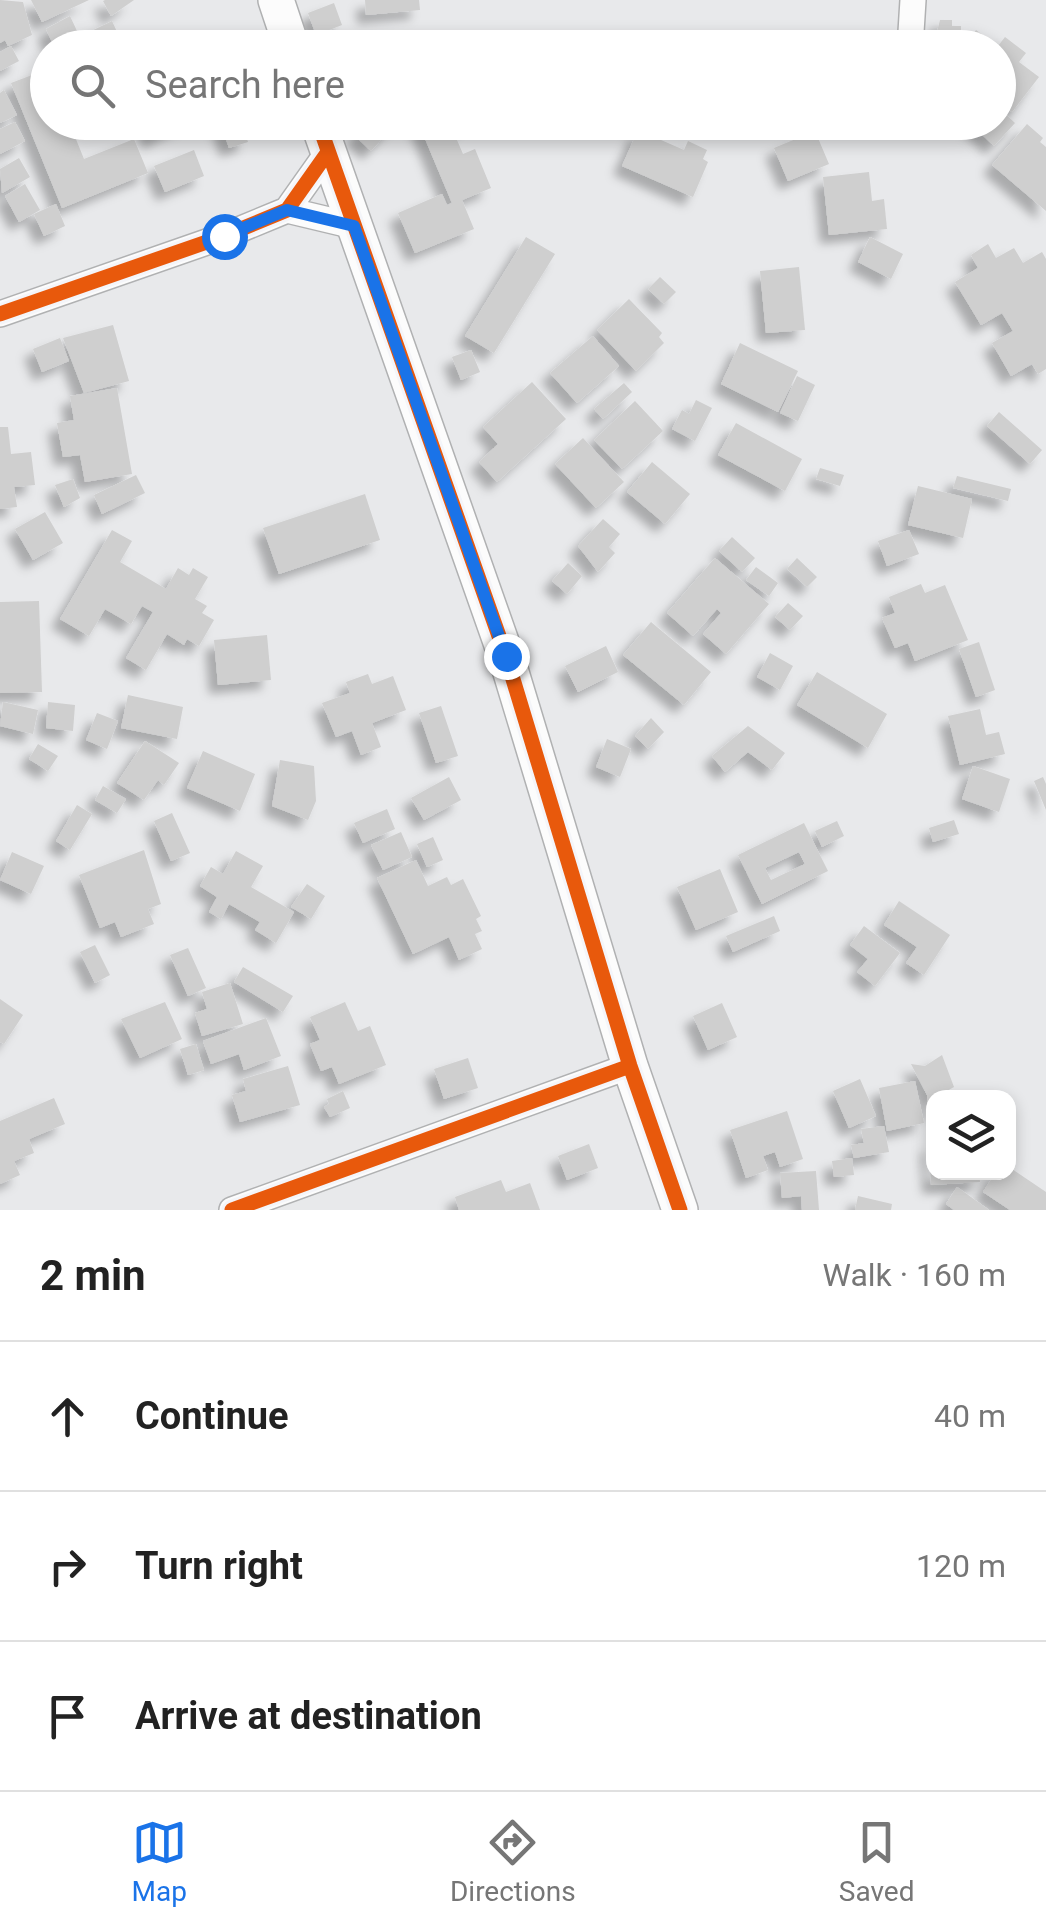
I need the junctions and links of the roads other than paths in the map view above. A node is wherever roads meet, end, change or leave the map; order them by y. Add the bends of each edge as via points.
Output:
1 (276, 0) edge
2 (913, 0) edge
3 (286, 30) edge
4 (911, 30) edge
5 (322, 140) edge
6 (324, 140) edge
7 (287, 210) junction
8 (354, 226) junction
9 (0, 314) edge
10 (630, 1066) junction
11 (232, 1210) edge
12 (680, 1210) edge

1 - 3 street
2 - 4 street
5 - 7 street
6 - 8 street
7 - 8 street
7 - 9 street
8 - 10 street via 506,656
10 - 11 street
10 - 12 street

